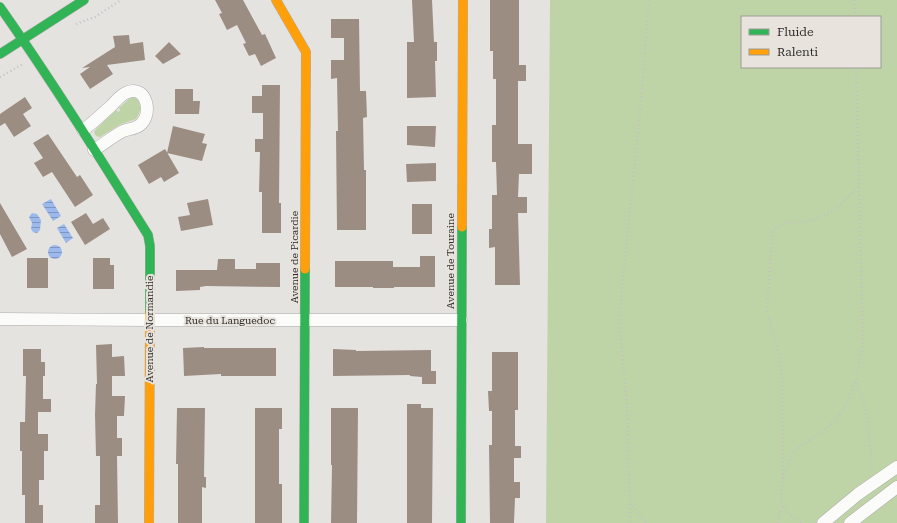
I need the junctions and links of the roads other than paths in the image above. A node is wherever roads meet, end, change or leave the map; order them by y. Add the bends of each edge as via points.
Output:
1 (84, 0) edge
2 (276, 0) edge
3 (463, 0) edge
4 (0, 7) edge
5 (22, 39) junction
6 (0, 54) edge
7 (82, 130) junction
8 (94, 150) junction
9 (0, 319) edge
10 (149, 320) junction
11 (305, 320) junction
12 (461, 320) junction
13 (897, 467) edge
14 (897, 487) edge
15 (149, 523) edge
16 (304, 523) edge
17 (461, 523) edge
18 (823, 523) edge
19 (850, 523) edge

1 - 5 street
2 - 11 street, Avenue de Picardie via 306,52
3 - 12 street, Avenue de Touraine
4 - 5 street, Avenue de Normandie
5 - 6 street
5 - 7 street, Avenue de Normandie
7 - 8 street, Avenue de Normandie
7 - 8 street via 125,93 138,91 144,97 147,112 144,122 123,131
8 - 10 street, Avenue de Normandie via 148,235
9 - 10 street, Rue du Languedoc
10 - 11 street, Rue du Languedoc
10 - 15 street, Avenue de Normandie
11 - 12 street, Rue du Languedoc
11 - 16 street, Avenue de Picardie
12 - 17 street, Avenue de Touraine
13 - 18 street via 858,494
14 - 19 street

